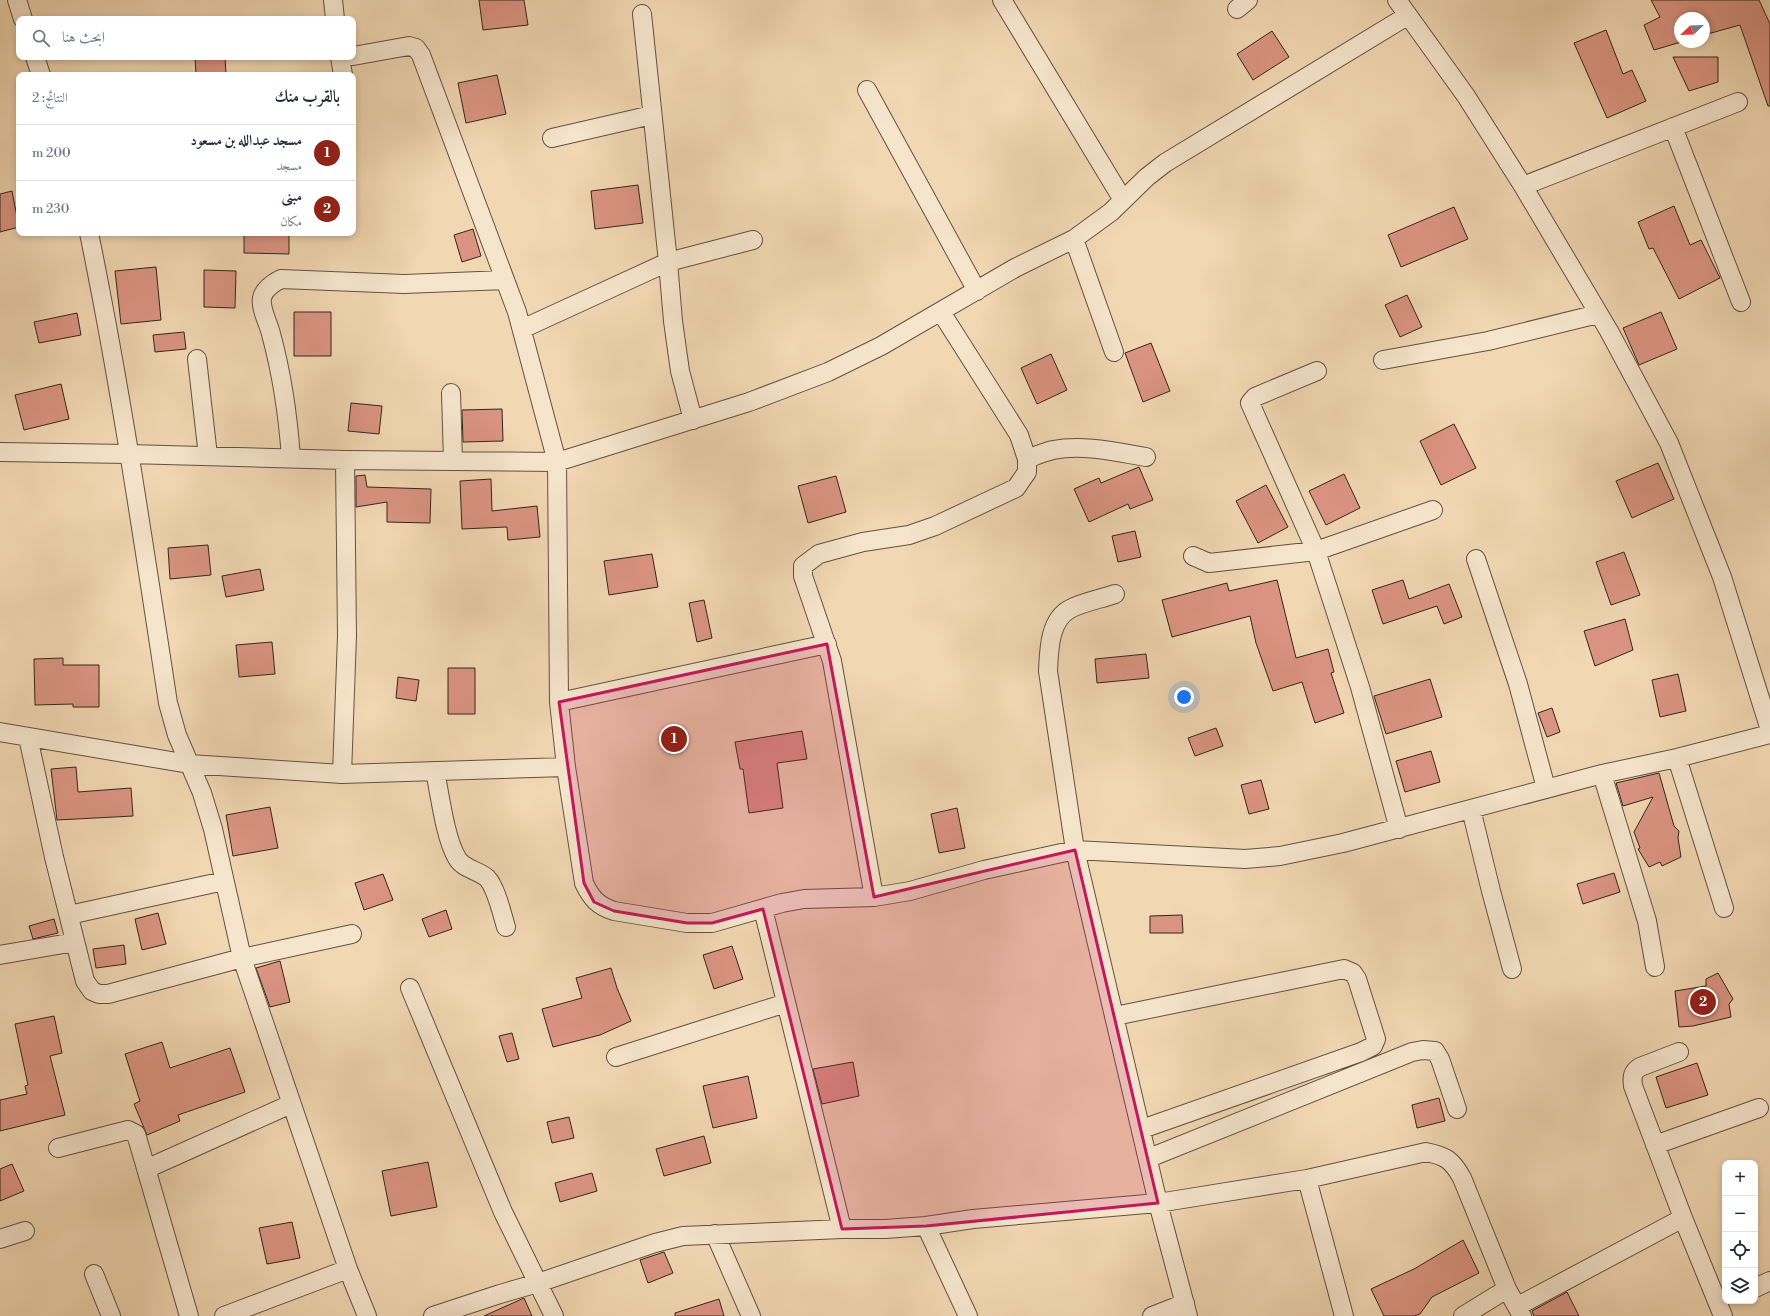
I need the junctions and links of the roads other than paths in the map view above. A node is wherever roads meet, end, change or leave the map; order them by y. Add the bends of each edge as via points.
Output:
1 (17, 0) edge
2 (333, 0) edge
3 (1002, 0) edge
4 (1397, 0) edge
5 (642, 14) dead end
6 (22, 16) edge
7 (335, 16) edge
8 (1407, 16) junction
9 (356, 58) edge
10 (36, 60) edge
11 (40, 72) edge
12 (867, 90) dead end
13 (1738, 102) dead end
14 (652, 115) junction
15 (1673, 127) junction
16 (552, 138) dead end
17 (1523, 186) junction
18 (1123, 200) junction
19 (90, 236) edge
20 (1074, 239) junction
21 (752, 240) dead end
22 (668, 262) junction
23 (505, 280) junction
24 (977, 291) junction
25 (1741, 302) dead end
26 (941, 312) junction
27 (1598, 314) junction
28 (522, 329) junction
29 (1114, 352) dead end
30 (197, 359) dead end
31 (1383, 360) dead end
32 (1317, 370) dead end
33 (451, 393) dead end
34 (693, 420) junction
35 (0, 452) edge
36 (129, 454) junction
37 (208, 456) junction
38 (1146, 457) dead end
39 (291, 458) junction
40 (1027, 459) junction
41 (345, 460) junction
42 (453, 461) junction
43 (557, 462) junction
44 (1433, 510) dead end
45 (1316, 551) junction
46 (1193, 556) dead end
47 (1476, 559) dead end
48 (1115, 594) dead end
49 (827, 644) junction
50 (559, 702) junction
51 (1770, 730) edge
52 (0, 732) edge
53 (1770, 734) edge
54 (28, 737) junction
55 (1677, 758) junction
56 (190, 764) junction
57 (566, 767) junction
58 (435, 771) junction
59 (342, 774) junction
60 (1602, 774) junction
61 (1546, 788) junction
62 (1471, 809) junction
63 (1399, 829) junction
64 (1074, 850) junction
65 (224, 881) junction
66 (874, 898) junction
67 (1724, 908) dead end
68 (763, 909) junction
69 (69, 915) junction
70 (506, 927) dead end
71 (352, 934) dead end
72 (75, 942) junction
73 (0, 955) edge
74 (242, 958) junction
75 (1655, 967) dead end
76 (1512, 969) dead end
77 (410, 988) dead end
78 (786, 1003) junction
79 (1115, 1016) junction
80 (1680, 1052) dead end
81 (616, 1057) dead end
82 (291, 1104) junction
83 (1759, 1108) dead end
84 (1457, 1109) dead end
85 (1142, 1129) junction
86 (1655, 1145) junction
87 (58, 1148) dead end
88 (1149, 1158) junction
89 (146, 1170) junction
90 (1307, 1179) junction
91 (1158, 1203) junction
92 (1683, 1218) junction
93 (926, 1226) junction
94 (842, 1229) junction
95 (24, 1231) dead end
96 (715, 1234) junction
97 (0, 1239) edge
98 (348, 1269) junction
99 (94, 1274) dead end
100 (1770, 1281) edge
101 (538, 1283) junction
102 (1758, 1287) edge
103 (1507, 1288) junction
104 (1723, 1307) edge
105 (1186, 1309) edge
106 (1520, 1311) edge
107 (112, 1316) edge
108 (189, 1316) edge
109 (224, 1316) edge
110 (367, 1316) edge
111 (433, 1316) edge
112 (554, 1316) edge
113 (751, 1316) edge
114 (968, 1316) edge
115 (1152, 1316) edge
116 (1344, 1316) edge
117 (1463, 1316) edge

1 - 6 street
2 - 7 street
3 - 18 street
4 - 8 street
5 - 14 street
8 - 17 street via 1466,96
8 - 18 street via 1165,163
9 - 23 street via 409,46 416,48 422,55
10 - 11 street
12 - 24 street
13 - 15 street
14 - 16 street
14 - 22 street
15 - 17 street
15 - 25 street
17 - 27 street
18 - 20 street
19 - 36 street
20 - 24 street via 1015,268
20 - 29 street
21 - 22 street
22 - 28 street
22 - 34 street via 678,355
23 - 28 street
23 - 39 street via 404,284 280,279 274,282 264,293 262,300 283,389 289,423
24 - 26 street
26 - 34 street via 828,372
26 - 40 street via 1019,435
27 - 31 street via 1488,341
27 - 51 street via 1669,443 1722,577
28 - 43 street
30 - 37 street
32 - 45 street via 1255,397 1250,403
33 - 42 street
34 - 43 street
35 - 36 street
36 - 37 street
36 - 56 street via 168,703 177,735
37 - 39 street
38 - 40 street via 1076,448 1053,450
39 - 41 street
40 - 49 street via 1027,472 1016,488 1006,494 909,536 863,542 819,554 809,560 803,566 803,576
41 - 42 street
41 - 59 street via 347,636
42 - 43 street
43 - 50 street
44 - 45 street
45 - 46 street via 1209,563
45 - 63 street via 1360,687
47 - 61 street via 1518,684
48 - 64 street via 1069,609 1060,618 1049,645 1048,671
49 - 50 street
49 - 66 street via 835,675
50 - 57 street
52 - 54 street
53 - 55 street
54 - 56 street
54 - 69 street
55 - 60 street
55 - 67 street
56 - 59 street
56 - 65 street via 213,829
57 - 58 street
57 - 68 street via 584,883 594,902 614,911 687,923 712,923
58 - 59 street
58 - 70 street via 451,847 458,860 491,884
60 - 61 street
60 - 75 street via 1647,920
61 - 62 street
62 - 63 street
62 - 76 street
63 - 64 street via 1343,844 1280,856 1245,859
64 - 66 street
64 - 79 street
65 - 69 street
65 - 74 street
66 - 68 street via 804,899
68 - 78 street
69 - 72 street
71 - 74 street
72 - 73 street
72 - 74 street via 85,981 92,991 99,994 108,994
74 - 82 street
77 - 101 street via 502,1212
78 - 81 street
78 - 94 street
79 - 85 street
79 - 85 street via 1344,969 1353,973 1357,980 1376,1038 1373,1046 1361,1052
80 - 86 street via 1640,1067 1632,1077
82 - 89 street
82 - 98 street
83 - 86 street
84 - 88 street via 1440,1059 1435,1051 1423,1050 1412,1052
85 - 88 street
86 - 92 street
87 - 89 street via 132,1131 136,1134
88 - 91 street
89 - 108 street
90 - 91 street
90 - 103 street via 1426,1152 1441,1155 1454,1164 1462,1178
90 - 116 street
91 - 93 street via 973,1219
91 - 105 street
92 - 104 street
92 - 106 street
93 - 94 street
93 - 114 street
94 - 96 street
95 - 97 street
96 - 101 street via 683,1236 655,1243
96 - 113 street
98 - 109 street
98 - 110 street
99 - 107 street
100 - 102 street
101 - 111 street
101 - 112 street
103 - 106 street
103 - 117 street
105 - 115 street

